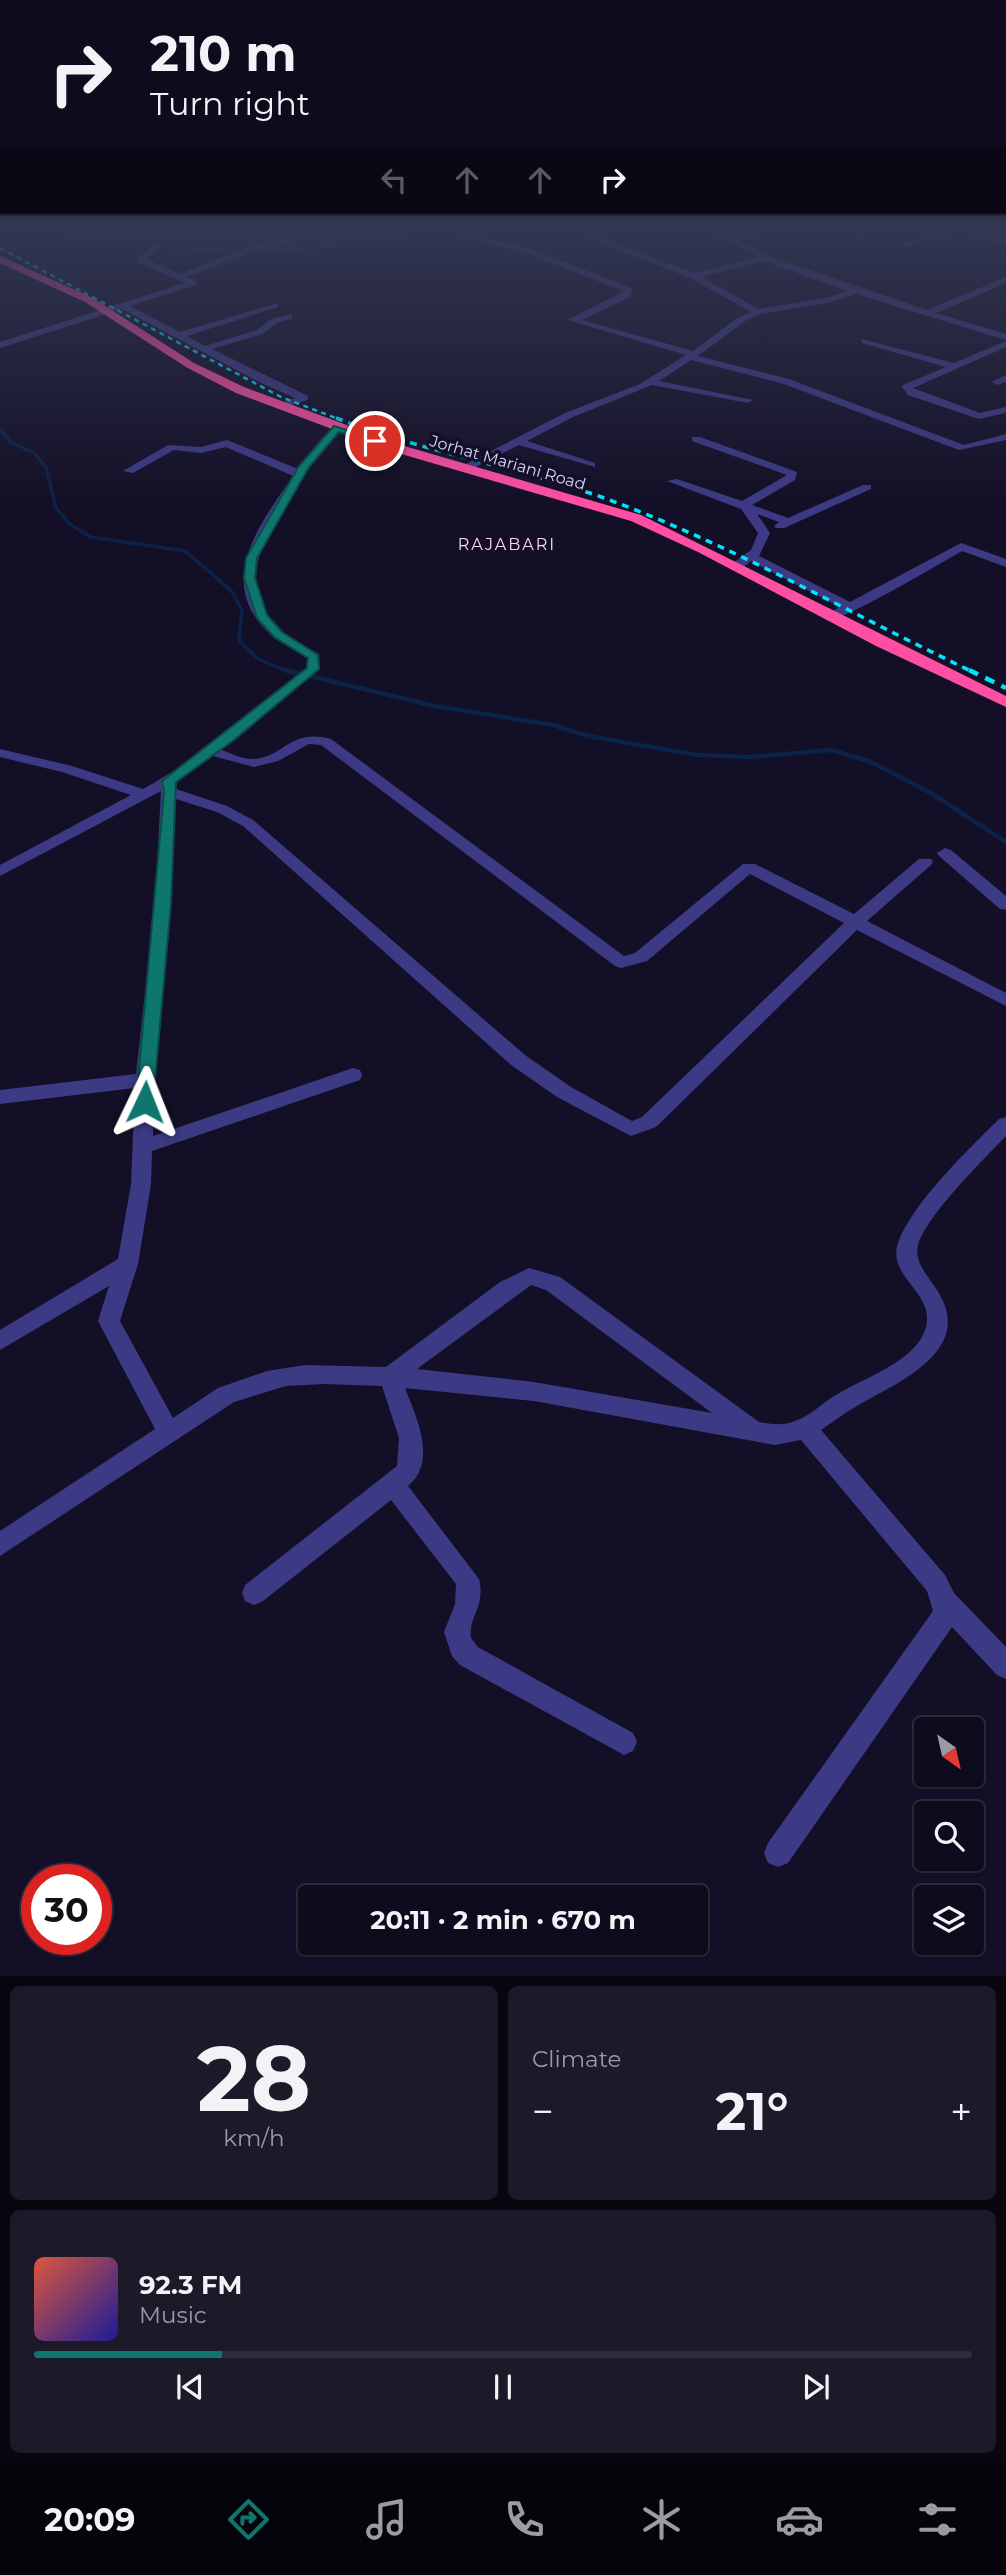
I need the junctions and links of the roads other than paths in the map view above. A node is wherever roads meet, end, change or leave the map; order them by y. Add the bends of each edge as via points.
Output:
1 (90, 317) edge
2 (115, 317) edge
3 (144, 317) edge
4 (237, 317) edge
5 (285, 317) edge
6 (579, 317) edge
7 (744, 317) edge
8 (946, 317) edge
9 (1006, 323) edge
10 (986, 330) junction
11 (178, 336) junction
12 (1006, 337) edge
13 (865, 341) dead end
14 (1006, 344) edge
15 (0, 345) edge
16 (204, 349) junction
17 (692, 356) junction
18 (955, 366) junction
19 (651, 382) junction
20 (748, 400) dead end
21 (281, 407) junction
22 (1006, 410) edge
23 (979, 416) junction
24 (1006, 425) edge
25 (337, 428) junction
26 (1006, 437) edge
27 (696, 439) dead end
28 (517, 441) junction
29 (591, 465) dead end
30 (466, 468) junction
31 (129, 471) dead end
32 (299, 474) junction
33 (673, 481) dead end
34 (867, 487) dead end
35 (744, 505) junction
36 (789, 522) junction
37 (764, 533) junction
38 (752, 556) junction
39 (1006, 563) edge
40 (737, 566) junction
41 (851, 608) junction
42 (832, 617) junction
43 (1006, 702) edge
44 (211, 751) junction
45 (0, 753) edge
46 (170, 786) junction
47 (143, 794) junction
48 (945, 853) dead end
49 (925, 862) dead end
50 (0, 871) edge
51 (1006, 905) edge
52 (854, 923) junction
53 (1006, 1000) edge
54 (354, 1075) dead end
55 (145, 1080) junction
56 (0, 1097) edge
57 (1006, 1124) edge
58 (145, 1146) junction
59 (128, 1264) junction
60 (0, 1341) edge
61 (390, 1377) junction
62 (807, 1430) junction
63 (755, 1432) junction
64 (169, 1433) junction
65 (394, 1486) junction
66 (0, 1545) edge
67 (254, 1593) dead end
68 (945, 1602) junction
69 (1006, 1666) edge
70 (624, 1742) dead end
71 (778, 1853) dead end

1 - 15 street
2 - 21 highway, Jorhat Mariani Road via 199,371
3 - 11 street
4 - 11 street
5 - 16 street via 260,332
6 - 17 street via 573,320
7 - 17 street
8 - 10 street
9 - 10 street
10 - 12 street
11 - 16 street
13 - 18 street
14 - 18 street
16 - 21 street via 304,398
17 - 19 street
17 - 26 street via 785,381 963,448
18 - 23 street via 908,390
19 - 20 street
19 - 28 street
21 - 25 highway, Jorhat Mariani Road
22 - 23 street
23 - 24 street
25 - 30 highway, Jorhat Mariani Road
25 - 32 street
27 - 35 street via 793,474
28 - 29 street
28 - 30 street
30 - 40 highway, Jorhat Mariani Road via 636,518
31 - 32 street via 172,447 201,450 227,443
32 - 44 street via 256,548 249,578 261,616 278,635 314,657 313,669
33 - 35 street
34 - 36 street
35 - 36 street
35 - 37 street
36 - 37 street
37 - 38 street
38 - 40 street
38 - 41 street
39 - 41 street via 961,547
40 - 42 highway, Jorhat Mariani Road
41 - 42 street
42 - 43 highway, Jorhat Mariani Road
44 - 46 street
44 - 52 street via 253,764 302,741 326,742 621,962 641,957 749,867
45 - 47 street
46 - 47 street
46 - 52 street via 248,823 518,1060 607,1119 631,1129 649,1122
46 - 55 street
47 - 50 street
48 - 51 street
49 - 52 street
52 - 53 street
54 - 58 street
55 - 56 street
55 - 58 street
57 - 62 street via 909,1241 909,1262 938,1311 930,1343 905,1368 844,1402
58 - 59 street
59 - 60 street
59 - 64 street via 109,1321
61 - 63 street via 535,1390
61 - 63 street via 514,1284 538,1277 553,1283
61 - 64 street via 318,1373 257,1380
61 - 65 street via 413,1455 407,1473
62 - 63 street via 792,1435
62 - 68 street via 936,1583
64 - 66 street
65 - 67 street
65 - 70 street via 467,1579 470,1596 457,1628 460,1647
68 - 69 street
68 - 71 street via 941,1624

